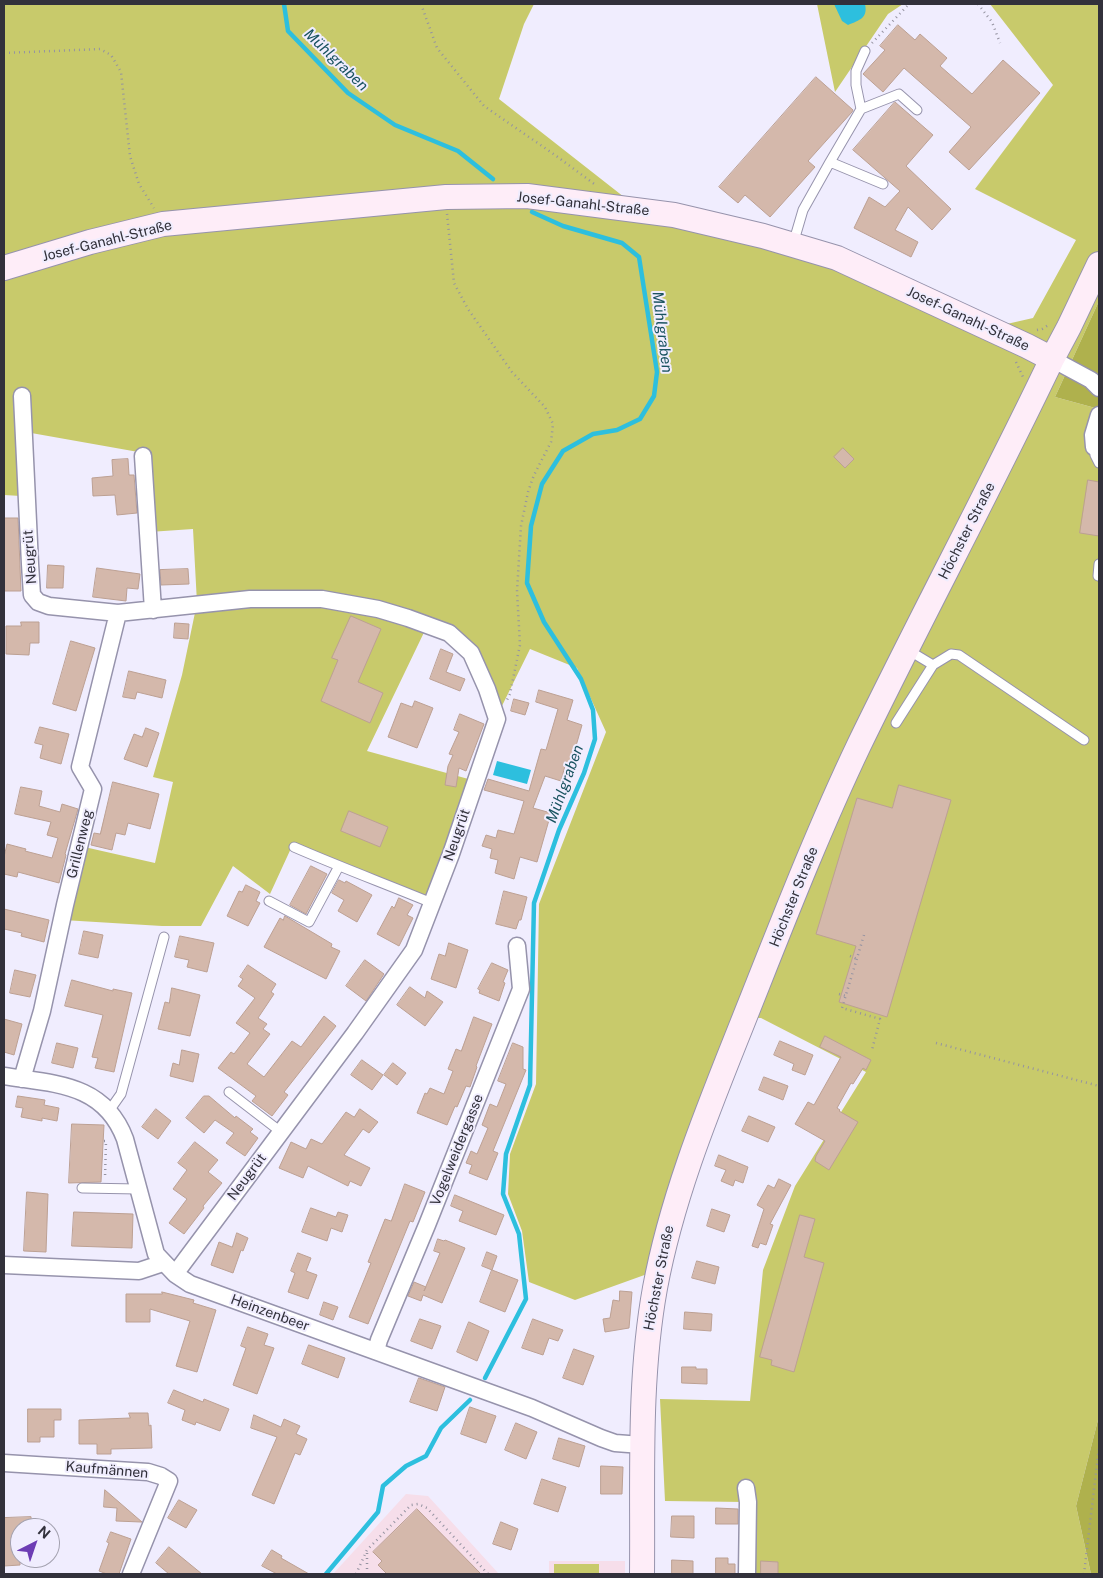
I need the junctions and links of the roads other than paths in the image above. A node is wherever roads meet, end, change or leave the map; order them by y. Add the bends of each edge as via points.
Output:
1 (865, 51) road end
2 (861, 108) junction
3 (917, 110) dead end
4 (830, 162) junction
5 (883, 184) dead end
6 (793, 245) junction
7 (1099, 264) edge
8 (4, 268) edge
9 (1052, 359) junction
10 (1099, 388) edge
11 (22, 396) dead end
12 (1099, 416) edge
13 (1094, 447) joint
14 (143, 456) dead end
15 (1099, 464) edge
16 (1099, 564) edge
17 (1098, 576) dead end
18 (153, 610) junction
19 (118, 613) junction
20 (907, 650) junction
21 (933, 665) junction
22 (896, 723) dead end
23 (1084, 740) dead end
24 (294, 847) dead end
25 (339, 866) junction
26 (269, 901) dead end
27 (432, 903) junction
28 (164, 937) dead end
29 (517, 946) dead end
30 (4, 1076) edge
31 (22, 1079) junction
32 (229, 1092) dead end
33 (109, 1111) junction
34 (281, 1132) junction
35 (82, 1188) dead end
36 (138, 1189) junction
37 (4, 1265) edge
38 (169, 1268) junction
39 (376, 1351) junction
40 (642, 1445) junction
41 (4, 1463) edge
42 (746, 1488) dead end
43 (134, 1573) edge
44 (642, 1574) edge
45 (748, 1574) edge

1 - 2 lane via 856,71
2 - 3 lane via 899,94
2 - 4 lane
4 - 5 lane
4 - 6 lane via 803,210
6 - 8 main road, Josef-Ganahl-Straße via 674,214 527,196 446,197 163,224
6 - 9 main road, Josef-Ganahl-Straße via 837,258
7 - 9 main road, Höchster Straße
9 - 10 street via 1091,380
9 - 20 main road, Höchster Straße
11 - 19 street, Neugrüt via 32,595 48,606
12 - 13 street via 1093,435
13 - 15 lane
14 - 18 street
16 - 17 lane
18 - 19 street, Neugrüt
18 - 27 street, Neugrüt via 250,599 322,598 408,618 449,633 471,653 497,719
19 - 31 street, Grillenweg via 80,767 93,789 42,1011
20 - 21 lane
20 - 40 main road, Höchster Straße via 824,822 685,1170 655,1290 646,1349
21 - 22 lane
21 - 23 lane via 951,654 959,655
24 - 25 lane
25 - 26 lane via 309,922
25 - 27 lane
27 - 34 street, Neugrüt via 414,950
28 - 33 lane via 121,1094
29 - 39 street, Vogelweidergasse via 521,989
30 - 31 street
31 - 33 street via 70,1087 88,1094
32 - 34 lane
33 - 36 street via 125,1139
34 - 38 street, Neugrüt
35 - 36 lane
36 - 38 street via 156,1254
37 - 38 street via 139,1271
38 - 39 street, Heinzenbeer via 190,1284
39 - 40 street, Heinzenbeer via 532,1408 615,1443
40 - 44 main road, Höchster Straße
41 - 43 street, Kaufmännen via 148,1472 169,1481
42 - 45 street

